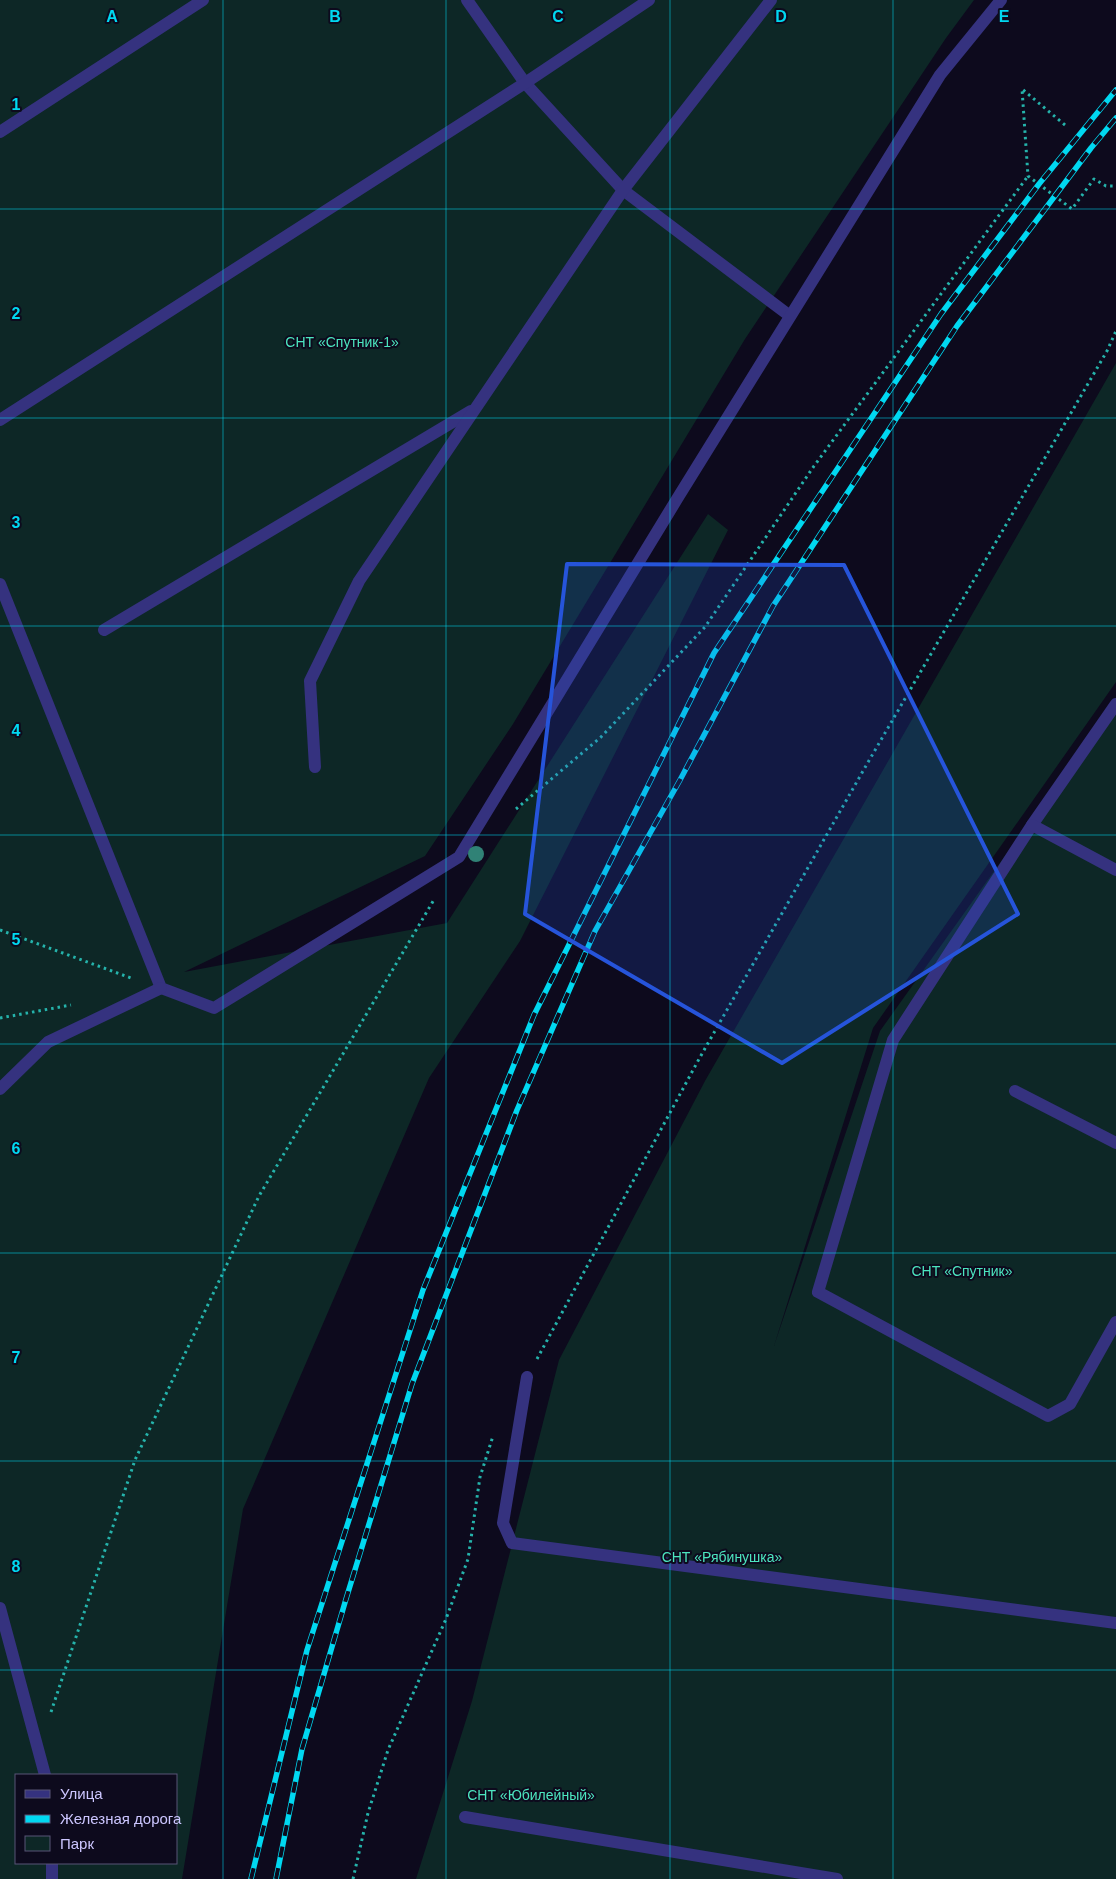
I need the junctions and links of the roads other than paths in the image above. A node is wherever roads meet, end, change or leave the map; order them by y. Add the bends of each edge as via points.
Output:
1 (203, 0) edge
2 (467, 0) edge
3 (649, 0) edge
4 (771, 0) edge
5 (1001, 0) edge
6 (525, 82) junction
7 (0, 132) edge
8 (623, 190) junction
9 (790, 316) junction
10 (475, 409) junction
11 (0, 420) edge
12 (0, 584) edge
13 (104, 630) dead end
14 (1116, 704) edge
15 (315, 767) dead end
16 (1032, 824) junction
17 (1116, 870) edge
18 (160, 988) junction
19 (0, 1089) edge
20 (1015, 1091) dead end
21 (1116, 1143) edge
22 (1116, 1322) edge
23 (528, 1377) road end
24 (0, 1608) edge
25 (1116, 1623) edge
26 (45, 1774) edge
27 (465, 1817) dead end
28 (52, 1864) edge
29 (52, 1879) edge
30 (837, 1879) edge

1 - 7 street
2 - 6 street
3 - 6 street
4 - 8 street
5 - 9 street via 940,75
6 - 8 street
6 - 11 street
8 - 9 street
8 - 10 street
9 - 18 street via 459,857 214,1008
10 - 13 street
10 - 15 street via 359,581 310,682
12 - 18 street
14 - 16 street
16 - 17 street
16 - 22 street via 893,1040 818,1292 1048,1416 1070,1404
18 - 19 street via 48,1042
20 - 21 street
23 - 25 street via 503,1523 512,1543
24 - 26 street
27 - 30 street
28 - 29 street

